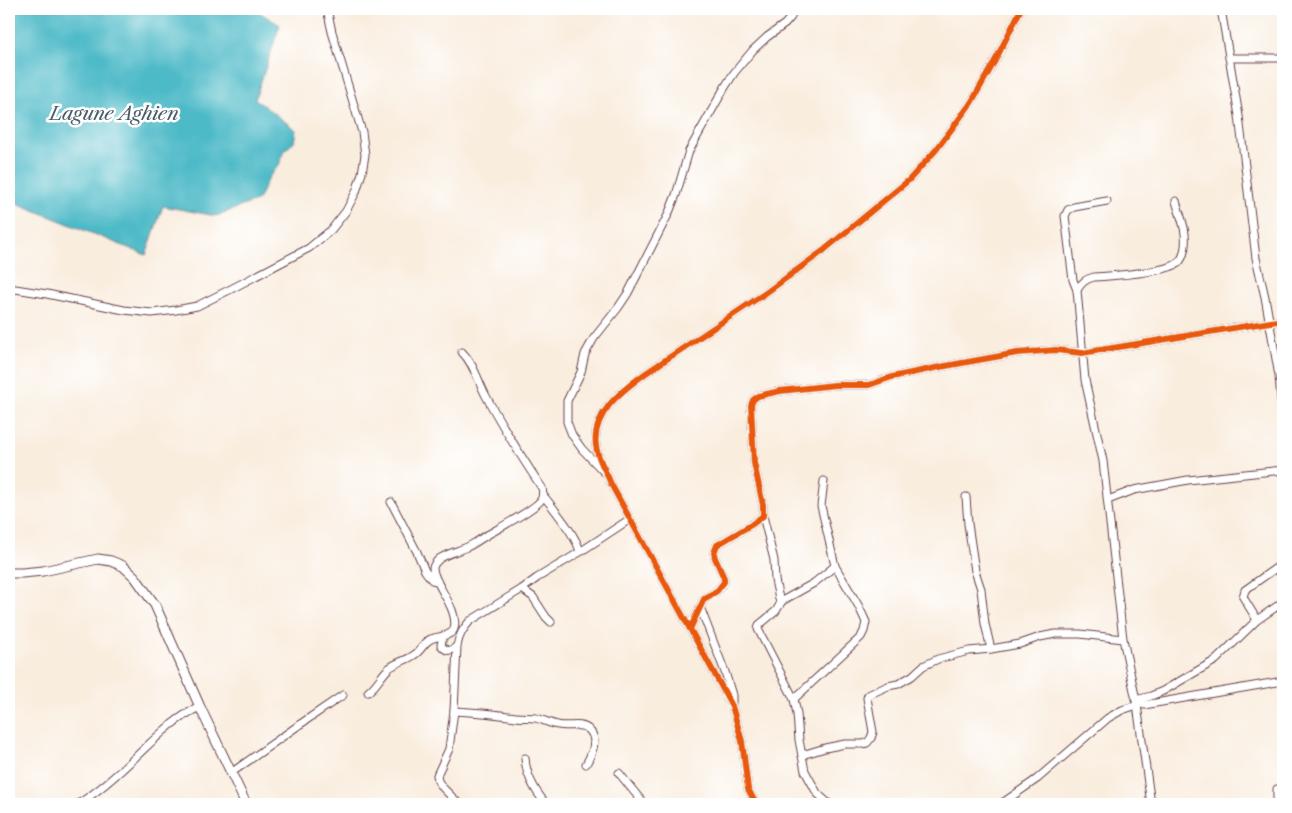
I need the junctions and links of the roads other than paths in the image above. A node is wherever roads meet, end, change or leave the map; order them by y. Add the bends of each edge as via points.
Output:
1 (327, 9) edge
2 (794, 9) edge
3 (1021, 9) edge
4 (1221, 9) edge
5 (1283, 57) edge
6 (1229, 58) junction
7 (1176, 201) dead end
8 (1107, 202) dead end
9 (9, 288) edge
10 (1077, 290) junction
11 (1283, 320) edge
12 (1270, 322) junction
13 (462, 352) dead end
14 (1082, 353) junction
15 (1283, 424) edge
16 (1283, 470) edge
17 (608, 476) junction
18 (824, 481) dead end
19 (543, 494) junction
20 (966, 497) dead end
21 (1108, 500) junction
22 (391, 502) dead end
23 (763, 516) junction
24 (630, 519) junction
25 (580, 552) junction
26 (1283, 562) edge
27 (835, 566) junction
28 (9, 573) edge
29 (437, 581) junction
30 (522, 589) junction
31 (1283, 602) edge
32 (780, 604) junction
33 (700, 607) junction
34 (1257, 620) junction
35 (551, 622) dead end
36 (690, 629) junction
37 (456, 634) junction
38 (443, 636) junction
39 (1123, 639) junction
40 (457, 646) junction
41 (991, 649) junction
42 (1283, 681) edge
43 (368, 692) dead end
44 (343, 696) dead end
45 (794, 699) junction
46 (1138, 701) junction
47 (732, 706) junction
48 (200, 707) junction
49 (454, 711) junction
50 (802, 755) junction
51 (525, 758) dead end
52 (586, 764) dead end
53 (231, 773) junction
54 (619, 773) dead end
55 (1277, 789) dead end
56 (78, 804) edge
57 (246, 804) edge
58 (459, 804) edge
59 (546, 804) edge
60 (644, 804) edge
61 (756, 804) edge
62 (829, 804) edge
63 (1001, 804) edge
64 (1151, 804) edge
65 (1277, 804) edge

1 - 9 street via 362,132 365,156 356,192 331,230 309,248 233,288 197,306 176,310 152,313 124,310
2 - 17 street via 785,24 753,50 724,88 689,150 668,214 632,286 585,354 581,372 567,401 567,422 582,449
3 - 17 street via 971,103 909,180 823,251 632,383 612,402 598,421 595,441
4 - 6 street
5 - 6 street
6 - 12 street via 1256,258
7 - 10 street via 1185,233 1184,251 1179,263 1146,272 1094,277 1082,282
8 - 10 street via 1074,207 1065,216 1072,280
10 - 14 street
11 - 12 street
12 - 14 street
12 - 15 street via 1280,376
13 - 19 street
14 - 21 street via 1084,380 1103,461
14 - 23 street via 1056,350 1016,354 892,377 869,385 836,385 758,396 751,405 754,463
16 - 21 street via 1188,480 1134,490
17 - 24 street
18 - 27 street via 821,506
19 - 25 street
19 - 29 street via 541,500 516,518 435,563 433,568
20 - 41 street via 975,571
21 - 39 street
22 - 29 street via 425,571
23 - 32 street
23 - 33 street via 717,545 714,553 724,582
24 - 25 street
24 - 36 street
25 - 30 street
26 - 34 street via 1245,590 1243,597
27 - 32 street
27 - 45 street via 866,622 864,631
28 - 48 street via 43,571 98,559 122,566 135,577 155,605
29 - 37 street via 448,600
30 - 35 street via 533,597
30 - 37 street via 470,621
31 - 34 street
32 - 45 street via 758,628
33 - 36 street
33 - 47 street via 725,672
34 - 46 street via 1216,660 1163,691
36 - 47 street
37 - 38 street
37 - 40 street
38 - 40 street via 441,645 445,650 452,651
38 - 43 street via 430,639 416,654 386,670
39 - 41 street via 1055,634
39 - 46 street
40 - 49 street
41 - 50 street via 938,659 898,684 868,695 873,732 867,743 845,744
42 - 46 street via 1144,705
44 - 53 street
45 - 50 street
46 - 63 street via 1108,718 1037,779
46 - 64 street
47 - 61 street via 742,741 748,789
48 - 53 street
48 - 56 street via 191,710 157,736 97,792
49 - 52 street via 536,718 559,726 586,727 592,732 594,741
49 - 58 street via 449,749 437,775 443,788
50 - 62 street via 805,771 817,793
51 - 59 street via 528,773
53 - 57 street
54 - 60 street
55 - 65 street

